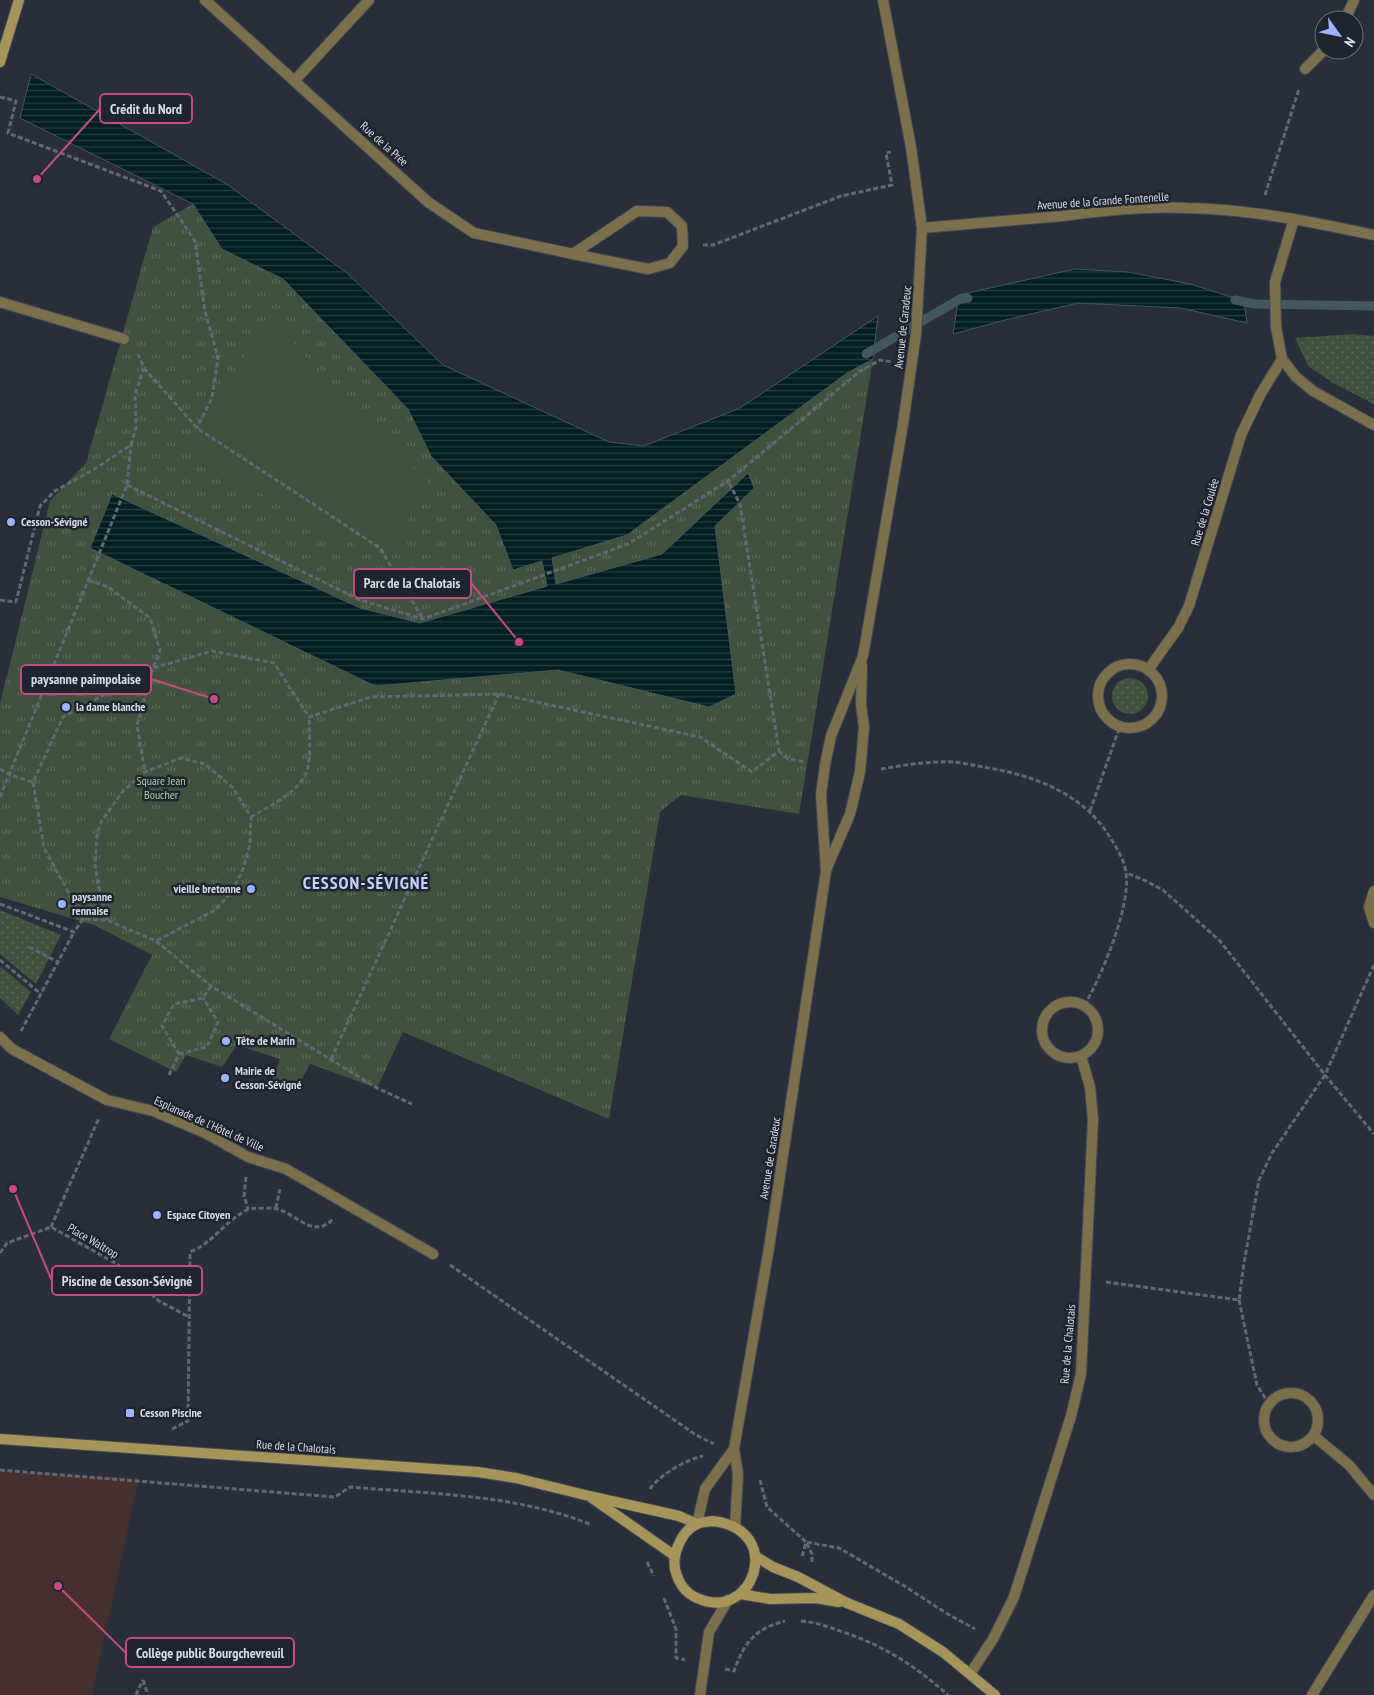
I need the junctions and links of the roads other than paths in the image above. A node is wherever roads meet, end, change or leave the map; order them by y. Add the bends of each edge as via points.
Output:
1 (18, 0) edge
2 (205, 0) edge
3 (369, 0) edge
4 (883, 0) edge
5 (1314, 60) edge
6 (0, 62) edge
7 (1305, 69) road end
8 (294, 80) junction
9 (1294, 219) junction
10 (922, 228) junction
11 (1374, 235) edge
12 (573, 254) junction
13 (0, 302) edge
14 (124, 339) road end
15 (1282, 359) junction
16 (1374, 425) edge
17 (863, 656) junction
18 (1148, 670) junction
19 (826, 871) junction
20 (1374, 891) edge
21 (1374, 922) edge
22 (0, 1037) edge
23 (1081, 1056) junction
24 (434, 1254) road end
25 (1314, 1436) junction
26 (0, 1439) edge
27 (734, 1449) junction
28 (1374, 1495) edge
29 (589, 1496) junction
30 (696, 1524) junction
31 (736, 1527) junction
32 (675, 1556) junction
33 (755, 1556) junction
34 (740, 1594) junction
35 (1374, 1595) edge
36 (728, 1600) junction
37 (847, 1603) junction
38 (970, 1674) junction
39 (700, 1695) edge
40 (995, 1695) edge
41 (1312, 1695) edge

1 - 6 main road
2 - 8 street, Rue de la Prée
3 - 8 street
4 - 10 street, Avenue de Caradeuc via 911,147
5 - 7 street
8 - 12 street, Rue de la Prée via 428,202 474,233
9 - 10 street, Avenue de la Grande Fontenelle via 1187,208 1130,209
9 - 11 street, Avenue de la Grande Fontenelle
9 - 15 street via 1275,282 1276,327
10 - 17 street, Avenue de Caradeuc via 912,364
12 - 12 street, Rue de la Prée via 637,211 667,212 682,226 683,246 670,263 648,270
13 - 14 street
15 - 16 street via 1313,391
15 - 18 street, Rue de la Coulée via 1241,435 1189,606 1174,635
17 - 19 street, Avenue de Caradeuc via 861,704 864,727 860,772 850,814
17 - 19 street, Avenue de Caradeuc via 831,736 825,765 821,795
18 - 18 street via 1162,690 1160,706 1151,720 1128,728 1112,722 1102,710 1099,694 1104,678 1116,667 1124,665
19 - 27 street, Avenue de Caradeuc via 769,1248
20 - 21 street via 1369,907
22 - 24 street, Esplanade de l'Hôtel de Ville via 12,1049 107,1100 153,1111 205,1133 248,1157 286,1169
23 - 23 street via 1093,1046 1098,1032 1095,1017 1084,1006 1070,1003 1057,1006 1047,1016 1043,1029 1045,1042 1054,1053 1067,1058
23 - 38 street, Rue de la Chalotais via 1090,1087 1092,1119 1081,1374 1071,1416 1014,1597 993,1639
25 - 25 street via 1318,1415 1312,1402 1286,1393 1269,1404 1264,1425 1275,1443 1296,1447
25 - 28 street via 1349,1465
26 - 29 main road, Rue de la Chalotais via 478,1472
27 - 30 street, Avenue de Caradeuc via 705,1489
27 - 31 street, Avenue de Caradeuc via 738,1474
29 - 30 main road, Rue de la Chalotais via 679,1516
29 - 32 main road, Rue de la Chalotais
30 - 31 main road via 712,1521
30 - 32 main road via 681,1540
31 - 33 main road via 745,1534
32 - 36 main road via 677,1576 692,1596 716,1603
33 - 34 main road via 755,1570 750,1583
33 - 37 main road
34 - 36 main road
34 - 37 main road
35 - 41 street
36 - 39 street via 709,1632
37 - 38 main road via 905,1628
38 - 40 main road

